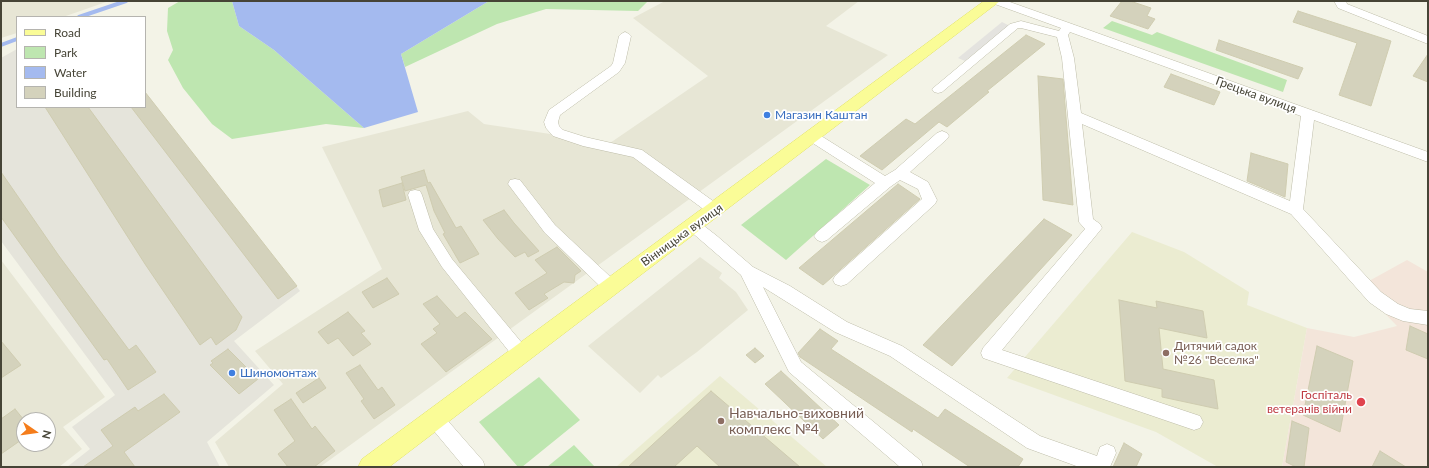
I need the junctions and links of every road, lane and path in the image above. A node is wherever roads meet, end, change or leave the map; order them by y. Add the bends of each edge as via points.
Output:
1 (993, 1) edge
2 (996, 1) edge
3 (1340, 1) edge
4 (1065, 31) junction
5 (625, 36) dead end
6 (1428, 40) edge
7 (938, 89) dead end
8 (1308, 113) junction
9 (1075, 116) junction
10 (813, 136) junction
11 (942, 136) dead end
12 (1428, 157) edge
13 (900, 173) junction
14 (885, 183) junction
15 (515, 184) dead end
16 (415, 196) dead end
17 (715, 210) junction
18 (1296, 210) junction
19 (694, 226) junction
20 (822, 236) dead end
21 (747, 271) junction
22 (841, 280) dead end
23 (611, 286) junction
24 (1428, 318) edge
25 (521, 354) junction
26 (435, 419) junction
27 (1194, 422) dead end
28 (1103, 462) edge
29 (908, 464) edge
30 (370, 467) edge
31 (476, 467) edge

1 - 10 main road, Вінницька вулиця
2 - 4 street
3 - 6 street via 1342,6
4 - 7 street via 1021,24 1014,26
4 - 8 street, Грецька вулиця via 1083,32
4 - 9 street
5 - 17 street via 619,63 554,113 551,122 553,128 558,133 583,142 637,153
8 - 12 street, Грецька вулиця
8 - 18 street
9 - 18 street
9 - 27 street via 1086,222 1095,228 989,353
10 - 14 street
10 - 17 main road, Вінницька вулиця
11 - 13 street
13 - 14 street
13 - 22 street via 923,186 930,200
14 - 20 street
15 - 23 street via 550,229
16 - 25 street via 426,230 447,263
17 - 19 main road, Вінницька вулиця
18 - 24 street via 1376,298 1409,316
19 - 21 street
19 - 23 main road, Вінницька вулиця
21 - 28 street via 841,327 896,351 1034,442
21 - 29 street via 795,367
23 - 25 main road, Вінницька вулиця
25 - 26 main road, Вінницька вулиця
26 - 30 main road, Вінницька вулиця
26 - 31 street

